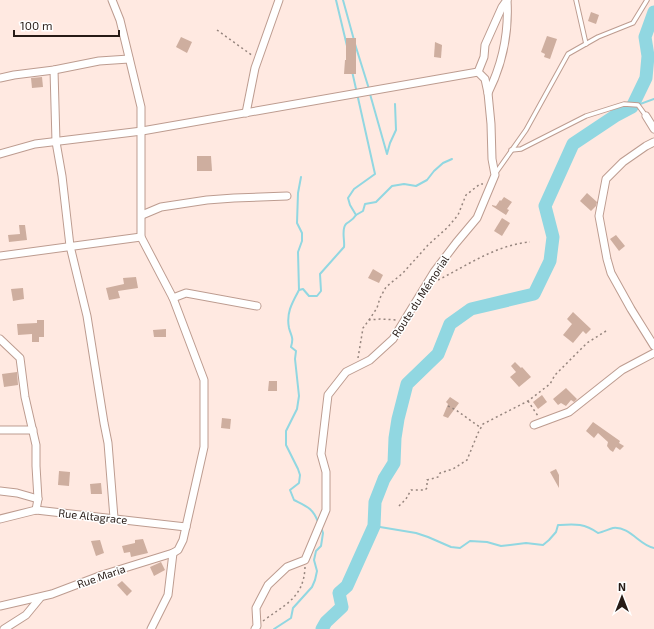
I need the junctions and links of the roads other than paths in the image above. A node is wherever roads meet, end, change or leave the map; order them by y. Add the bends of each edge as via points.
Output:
1 (112, 0) edge
2 (279, 0) edge
3 (507, 0) edge
4 (576, 0) edge
5 (647, 0) edge
6 (586, 44) junction
7 (129, 59) junction
8 (54, 70) junction
9 (478, 72) junction
10 (0, 78) edge
11 (488, 93) junction
12 (246, 112) junction
13 (646, 116) joint
14 (654, 129) edge
15 (142, 131) junction
16 (56, 142) junction
17 (654, 142) edge
18 (511, 150) junction
19 (0, 154) edge
20 (495, 175) junction
21 (287, 196) dead end
22 (142, 215) junction
23 (141, 237) junction
24 (70, 246) junction
25 (0, 256) edge
26 (173, 298) junction
27 (256, 306) dead end
28 (0, 339) edge
29 (654, 346) edge
30 (654, 353) edge
31 (534, 425) dead end
32 (0, 430) edge
33 (33, 430) junction
34 (0, 491) edge
35 (38, 499) junction
36 (36, 510) junction
37 (114, 518) junction
38 (0, 519) edge
39 (186, 527) junction
40 (173, 553) junction
41 (40, 598) junction
42 (0, 606) edge
43 (256, 627) edge
44 (4, 629) edge
45 (151, 629) edge
46 (249, 629) edge

1 - 7 street via 120,20
2 - 12 street via 258,59
3 - 9 street via 485,45 484,57
3 - 11 street via 506,33 494,80
4 - 6 lane
5 - 6 lane via 633,23
6 - 18 lane via 568,54 526,130
7 - 8 street via 99,61
7 - 15 street via 141,107
8 - 10 street
8 - 16 street
9 - 11 street via 485,79
9 - 12 street
11 - 20 street
12 - 15 street
13 - 14 street
13 - 18 lane via 638,105 624,104 586,116 521,149
15 - 16 street
15 - 22 street
16 - 19 street via 35,144
16 - 24 street
17 - 29 street via 624,162 606,179 599,216 611,273
18 - 20 lane
20 - 43 street, Route du Mémorial via 478,218 434,272 393,339 370,360 346,372 328,395 321,454 326,472 326,510 305,560 287,567 268,585 256,608
21 - 22 street via 207,200 161,207
22 - 23 street
23 - 24 street
23 - 26 street
24 - 25 street
24 - 37 street via 87,316 108,443
26 - 27 street via 186,293
26 - 39 street via 204,380 204,447
28 - 33 street via 20,358
30 - 31 street via 622,370 569,412
32 - 33 street
33 - 35 street
34 - 35 street
35 - 36 street
36 - 37 street, Rue Altagrace
36 - 38 street, Rue Altagrace
37 - 39 street, Rue Altagrace
39 - 40 street via 178,550
40 - 41 street, Rue Maria
40 - 45 street via 168,595
41 - 42 street, Rue Maria
41 - 44 street via 26,615
43 - 46 street

